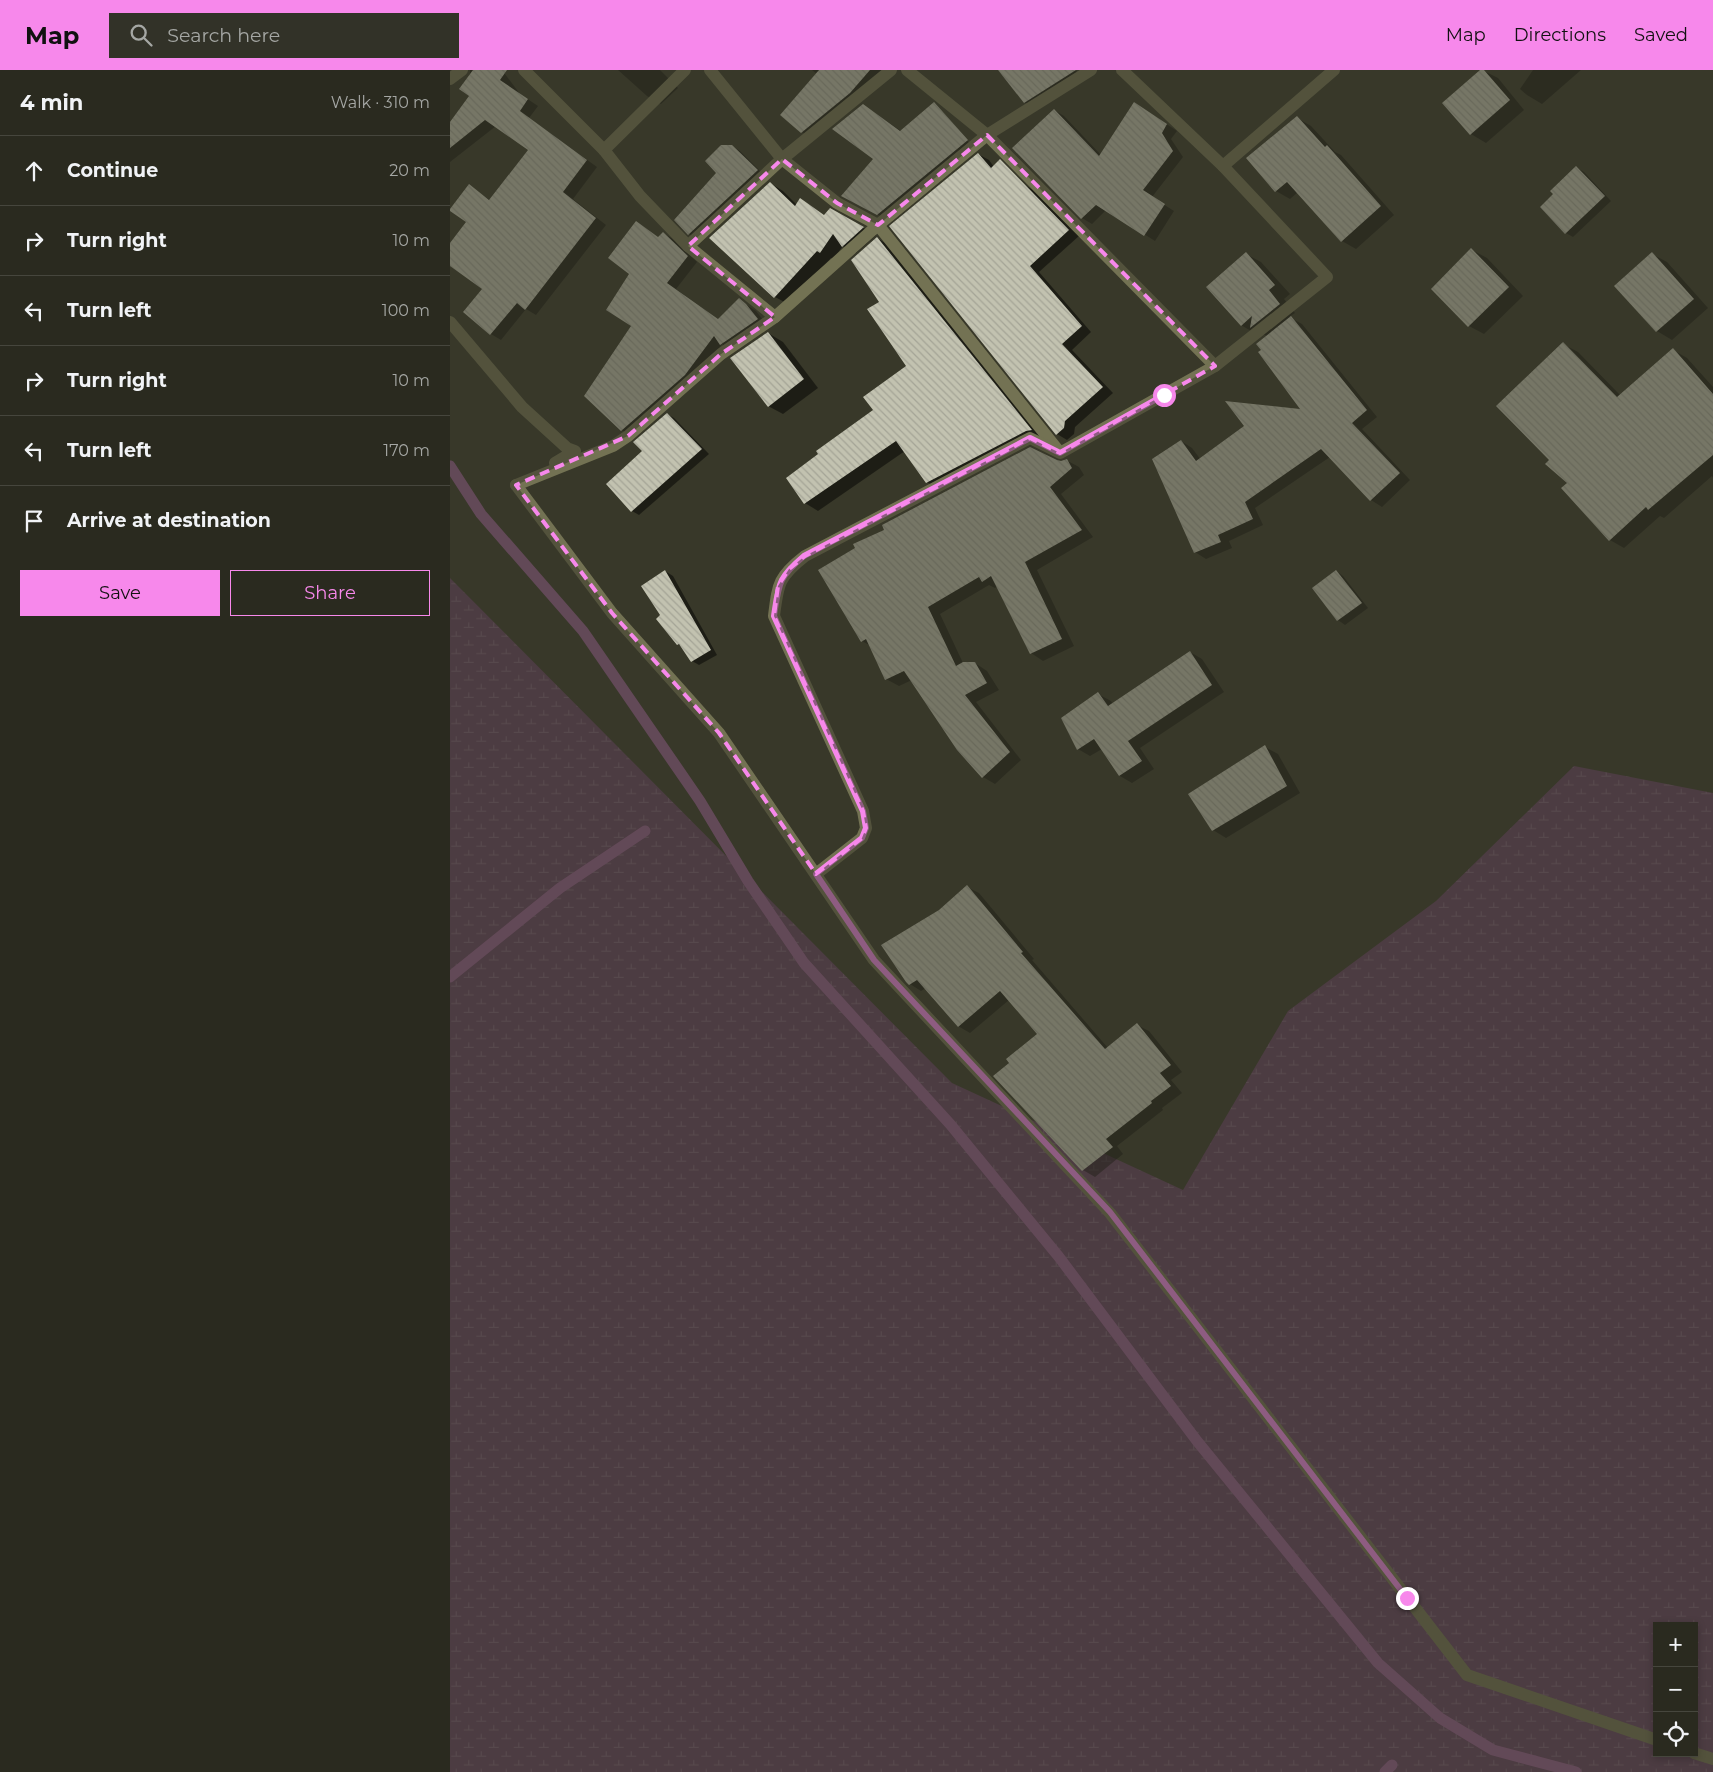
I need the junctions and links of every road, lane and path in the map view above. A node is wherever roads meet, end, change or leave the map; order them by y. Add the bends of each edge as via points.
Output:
1 (462, 70) edge
2 (524, 70) edge
3 (685, 70) edge
4 (710, 70) edge
5 (891, 70) edge
6 (907, 70) edge
7 (1091, 70) edge
8 (1122, 70) edge
9 (1331, 71) edge
10 (450, 79) edge
11 (987, 135) junction
12 (604, 150) junction
13 (782, 159) junction
14 (1223, 166) junction
15 (878, 225) junction
16 (688, 246) junction
17 (775, 317) junction
18 (450, 322) edge
19 (1215, 366) junction
20 (1060, 453) junction
21 (516, 485) junction
22 (816, 874) junction
23 (1653, 1739) edge
24 (1698, 1754) edge
25 (1713, 1759) edge

1 - 10 street
2 - 12 street
3 - 12 street
4 - 13 street
5 - 13 street
6 - 11 street
7 - 11 street
8 - 14 street
9 - 14 street
11 - 15 street
11 - 19 street
12 - 16 street via 640,196
13 - 15 street via 837,203
13 - 16 street
14 - 19 street via 1327,277
15 - 17 street
15 - 20 street
16 - 17 street
17 - 21 street via 721,354 613,446
18 - 21 street via 522,407 574,451
19 - 20 street
20 - 22 street via 1030,438 804,556 789,569 778,586 774,616 863,811 866,828 862,838
21 - 22 street via 612,613 719,733
22 - 23 street via 874,960 1110,1212 1467,1675
24 - 25 street

